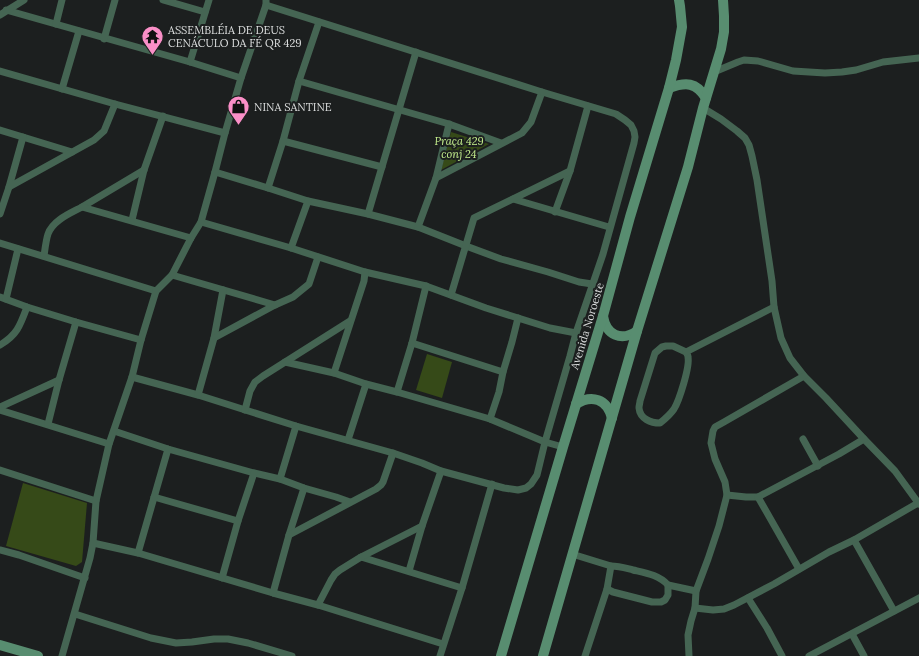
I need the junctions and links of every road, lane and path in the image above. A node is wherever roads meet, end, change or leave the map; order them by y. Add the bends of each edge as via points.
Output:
1 (24, 0) edge
2 (62, 0) edge
3 (116, 0) edge
4 (163, 0) edge
5 (208, 0) edge
6 (678, 0) edge
7 (723, 0) edge
8 (266, 2) edge
9 (205, 12) junction
10 (3, 13) edge
11 (319, 22) junction
12 (56, 24) junction
13 (80, 31) junction
14 (104, 39) junction
15 (416, 52) junction
16 (919, 58) edge
17 (190, 62) junction
18 (0, 70) edge
19 (714, 72) junction
20 (241, 78) junction
21 (299, 81) junction
22 (669, 88) junction
23 (62, 89) junction
24 (542, 92) junction
25 (704, 103) junction
26 (115, 104) junction
27 (588, 106) junction
28 (398, 110) junction
29 (163, 116) junction
30 (449, 124) junction
31 (0, 130) edge
32 (225, 133) junction
33 (23, 137) junction
34 (283, 141) junction
35 (501, 143) junction
36 (72, 152) junction
37 (382, 168) junction
38 (144, 170) junction
39 (570, 171) junction
40 (215, 172) junction
41 (436, 178) junction
42 (9, 187) junction
43 (268, 188) junction
44 (513, 199) junction
45 (308, 201) junction
46 (82, 207) junction
47 (555, 212) junction
48 (0, 214) edge
49 (368, 214) junction
50 (132, 220) junction
51 (201, 222) junction
52 (418, 227) junction
53 (609, 227) junction
54 (191, 238) junction
55 (0, 243) edge
56 (466, 246) junction
57 (291, 248) junction
58 (18, 249) junction
59 (44, 256) junction
60 (318, 257) junction
61 (365, 272) junction
62 (172, 275) junction
63 (592, 284) junction
64 (426, 286) junction
65 (223, 290) junction
66 (156, 291) junction
67 (451, 295) junction
68 (3, 298) edge
69 (274, 305) junction
70 (27, 307) junction
71 (774, 307) junction
72 (603, 316) junction
73 (518, 318) junction
74 (350, 321) junction
75 (76, 322) junction
76 (638, 331) junction
77 (576, 332) junction
78 (214, 338) junction
79 (141, 340) junction
80 (412, 343) junction
81 (0, 345) edge
82 (686, 352) junction
83 (285, 362) junction
84 (503, 372) junction
85 (334, 373) junction
86 (804, 376) junction
87 (132, 377) junction
88 (59, 380) junction
89 (366, 384) junction
90 (397, 392) junction
91 (198, 395) junction
92 (576, 404) junction
93 (0, 408) edge
94 (245, 410) junction
95 (612, 418) junction
96 (490, 419) junction
97 (48, 424) junction
98 (296, 426) junction
99 (114, 431) junction
100 (803, 439) dead end
101 (864, 439) junction
102 (348, 440) junction
103 (545, 442) junction
104 (110, 444) junction
105 (563, 447) junction
106 (168, 449) junction
107 (393, 453) junction
108 (818, 466) junction
109 (0, 470) edge
110 (441, 471) junction
111 (254, 473) junction
112 (280, 479) junction
113 (492, 484) junction
114 (304, 488) junction
115 (727, 495) junction
116 (154, 497) junction
117 (758, 497) junction
118 (96, 501) junction
119 (350, 502) junction
120 (919, 503) edge
121 (238, 521) junction
122 (422, 526) junction
123 (289, 535) junction
124 (854, 540) junction
125 (93, 543) junction
126 (0, 550) edge
127 (138, 553) junction
128 (572, 554) junction
129 (361, 558) junction
130 (611, 566) junction
131 (799, 569) junction
132 (409, 571) junction
133 (85, 578) junction
134 (222, 578) junction
135 (668, 585) junction
136 (462, 588) junction
137 (607, 588) junction
138 (696, 591) junction
139 (273, 593) junction
140 (748, 598) junction
141 (919, 598) edge
142 (318, 605) junction
143 (696, 608) junction
144 (894, 611) junction
145 (75, 614) junction
146 (852, 634) junction
147 (443, 644) junction
148 (0, 645) edge
149 (38, 656) edge
150 (62, 656) edge
151 (292, 656) edge
152 (440, 656) edge
153 (501, 656) edge
154 (542, 656) edge
155 (585, 656) edge
156 (689, 656) edge
157 (782, 656) edge
158 (809, 656) edge
159 (864, 656) edge

1 - 10 street
2 - 12 street
3 - 14 street
4 - 9 street
5 - 9 street
6 - 22 street, Avenida Noroeste via 682,26
7 - 19 street via 724,32
8 - 11 street
8 - 20 street
9 - 17 street
10 - 12 street
11 - 15 street
11 - 21 street
12 - 13 street
13 - 14 street
13 - 23 street
14 - 17 street
15 - 24 street
15 - 28 street
16 - 19 street via 825,73 792,71 764,62 744,60
17 - 20 street
18 - 23 street
19 - 25 street
20 - 32 street
21 - 28 street
21 - 34 street
22 - 25 street via 689,84 702,92
22 - 72 street, Avenida Noroeste
23 - 26 street
24 - 27 street
24 - 35 street via 531,122 522,132
25 - 71 street via 745,138 749,145 757,180
25 - 76 street via 688,167
26 - 29 street
26 - 36 street via 104,131 94,140
27 - 39 street
27 - 53 street via 616,114 631,125 635,136
28 - 30 street
28 - 37 street
29 - 32 street
29 - 38 street
30 - 35 street
30 - 41 street
31 - 33 street
32 - 40 street
33 - 36 street
33 - 42 street
34 - 37 street
34 - 43 street
35 - 41 street
36 - 42 street
37 - 49 street
38 - 46 street
38 - 50 street
39 - 44 street
39 - 47 street
40 - 43 street
40 - 51 street
41 - 52 street
42 - 48 street
43 - 45 street
44 - 47 street
44 - 56 street via 474,218
45 - 49 street
45 - 57 street
46 - 50 street
46 - 59 street via 53,226 48,233
47 - 53 street
49 - 52 street
50 - 54 street
51 - 54 street
51 - 57 street
52 - 56 street
53 - 63 street
54 - 62 street
55 - 58 street
56 - 63 street via 500,259
56 - 67 street
57 - 60 street
58 - 59 street
58 - 68 street
59 - 66 street
60 - 61 street
60 - 69 street via 309,284 293,297
61 - 64 street
61 - 74 street
62 - 65 street
62 - 66 street
63 - 77 street
64 - 67 street
64 - 80 street
65 - 69 street
65 - 78 street
66 - 79 street
67 - 73 street
68 - 70 street
69 - 78 street
70 - 75 street
70 - 81 street via 16,332
71 - 82 street
71 - 86 street via 781,338 790,358
72 - 76 street via 607,329 618,336 632,335
72 - 92 street, Avenida Noroeste
73 - 77 street via 550,328
73 - 84 street
74 - 83 street
74 - 85 street
75 - 79 street
75 - 88 street
76 - 95 street
77 - 103 street
78 - 91 street
79 - 87 street
80 - 84 street
80 - 90 street
82 - 82 street via 673,346 666,346 655,353 639,408 648,420 660,423 675,408 688,368
83 - 85 street
83 - 94 street via 255,382
84 - 96 street
85 - 89 street
86 - 101 street
86 - 115 street via 715,427 711,443
87 - 91 street
87 - 99 street
88 - 93 street
88 - 97 street
89 - 90 street
89 - 102 street
90 - 96 street
91 - 94 street
92 - 95 street via 588,399 601,401 610,411
92 - 105 street, Avenida Noroeste
93 - 97 street
94 - 98 street
95 - 128 street
96 - 103 street
97 - 104 street
98 - 102 street
98 - 112 street
99 - 104 street
99 - 106 street
100 - 108 street
101 - 108 street
101 - 120 street via 895,471
102 - 107 street
103 - 105 street
103 - 113 street via 537,475 526,488 518,490
104 - 118 street
105 - 153 street, Avenida Noroeste
106 - 111 street
106 - 116 street
107 - 110 street
107 - 119 street via 381,486
108 - 117 street
109 - 118 street
110 - 113 street
110 - 122 street
111 - 112 street
111 - 121 street
112 - 114 street
113 - 136 street
114 - 119 street
114 - 123 street
115 - 117 street
115 - 138 street
116 - 121 street
116 - 127 street
117 - 131 street
118 - 125 street
119 - 123 street
120 - 124 street
121 - 134 street
122 - 129 street
122 - 132 street
123 - 139 street
124 - 131 street
124 - 144 street
125 - 127 street
125 - 133 street
126 - 133 street
127 - 134 street
128 - 130 street
128 - 154 street
129 - 132 street
129 - 142 street via 335,574
130 - 135 street via 649,574
130 - 137 street
131 - 140 street
132 - 136 street
133 - 145 street
134 - 139 street
135 - 137 street via 668,595 661,602 613,592
135 - 138 street
136 - 147 street
137 - 155 street
138 - 143 street
139 - 142 street
140 - 143 street via 724,609
140 - 157 street
141 - 144 street
142 - 147 street
143 - 156 street via 688,636
144 - 146 street
145 - 150 street
145 - 151 street via 151,638 176,643 228,639
146 - 158 street
146 - 159 street
147 - 152 street
148 - 149 street

